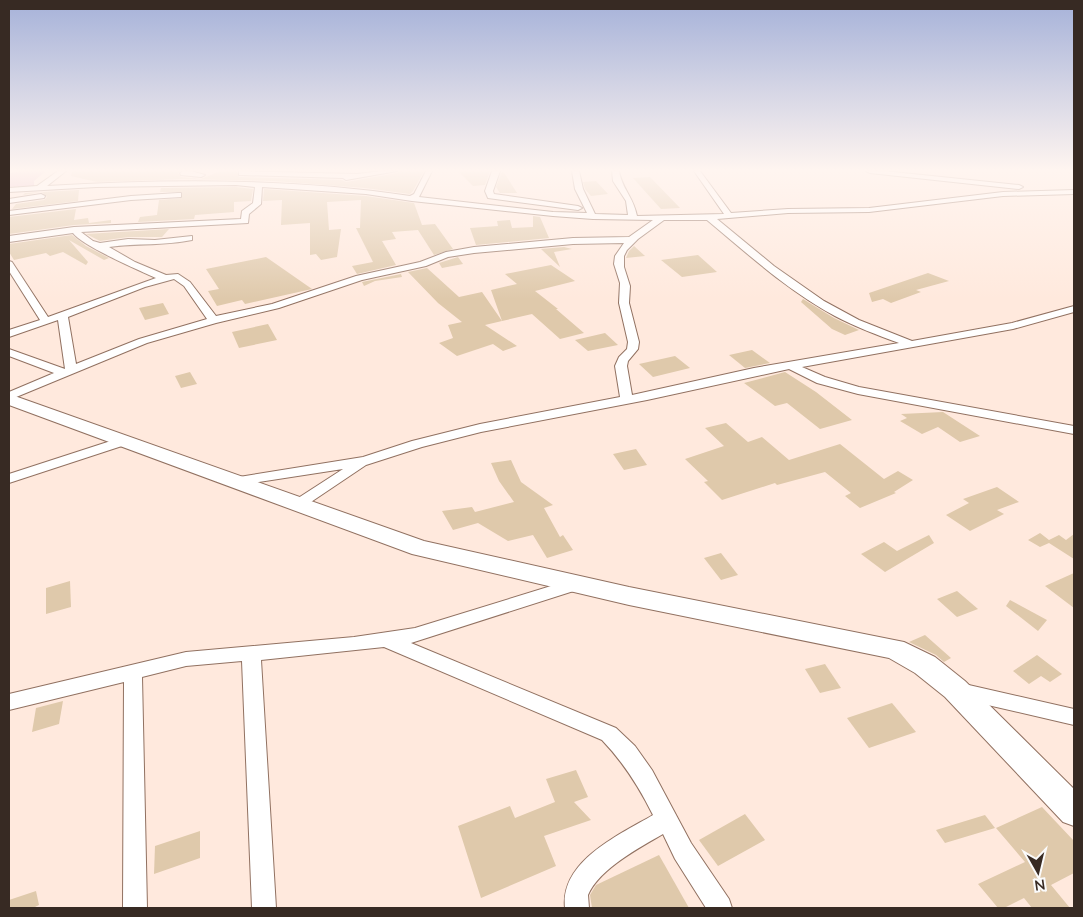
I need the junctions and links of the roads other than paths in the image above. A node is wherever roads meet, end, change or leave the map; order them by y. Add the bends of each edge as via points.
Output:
1 (245, 214) edge
2 (591, 214) edge
3 (632, 214) edge
4 (755, 214) edge
5 (729, 216) joint
6 (709, 217) junction
7 (633, 218) junction
8 (663, 218) junction
9 (76, 230) junction
10 (189, 238) dead end
11 (9, 239) edge
12 (632, 240) junction
13 (100, 246) junction
14 (9, 264) edge
15 (164, 278) junction
16 (1074, 309) edge
17 (62, 314) junction
18 (45, 320) junction
19 (212, 320) junction
20 (9, 334) edge
21 (911, 344) junction
22 (9, 352) edge
23 (791, 366) junction
24 (67, 372) junction
25 (9, 397) edge
26 (627, 400) junction
27 (1074, 430) edge
28 (123, 441) junction
29 (364, 461) junction
30 (9, 479) edge
31 (233, 482) junction
32 (297, 505) junction
33 (577, 584) junction
34 (384, 639) junction
35 (251, 654) junction
36 (133, 672) junction
37 (955, 689) junction
38 (9, 702) edge
39 (1074, 717) edge
40 (1074, 811) edge
41 (667, 819) junction
42 (135, 908) edge
43 (264, 908) edge
44 (577, 908) edge
45 (720, 908) edge

1 - 9 street via 244,221
2 - 7 street
3 - 7 street
4 - 5 street
5 - 6 street
6 - 8 street
6 - 21 street via 753,254 821,303
7 - 8 street
8 - 12 street
9 - 11 street
9 - 13 street via 90,243
10 - 13 street
12 - 19 street via 573,241 459,253 360,278 275,306
12 - 26 street via 619,258 633,346 632,352 622,361
13 - 15 street
14 - 18 street
15 - 17 street
15 - 19 street via 175,276 187,284
16 - 21 street via 1013,326
17 - 18 street
17 - 24 street
18 - 20 street
19 - 24 street via 143,341
21 - 23 street
22 - 24 street
23 - 26 street
23 - 27 street via 821,380 858,390
24 - 25 street
25 - 28 street
26 - 29 street via 480,428
28 - 30 street
28 - 31 street
29 - 31 street
29 - 32 street
31 - 32 street
32 - 33 street via 420,548
33 - 34 street via 415,635
33 - 37 street via 895,649 925,665
34 - 35 street
34 - 41 street via 609,734 645,777
35 - 36 street via 186,660
35 - 43 street
36 - 38 street
36 - 42 street
37 - 39 street
37 - 40 street
41 - 44 street via 594,865 578,888
41 - 45 street via 683,851

